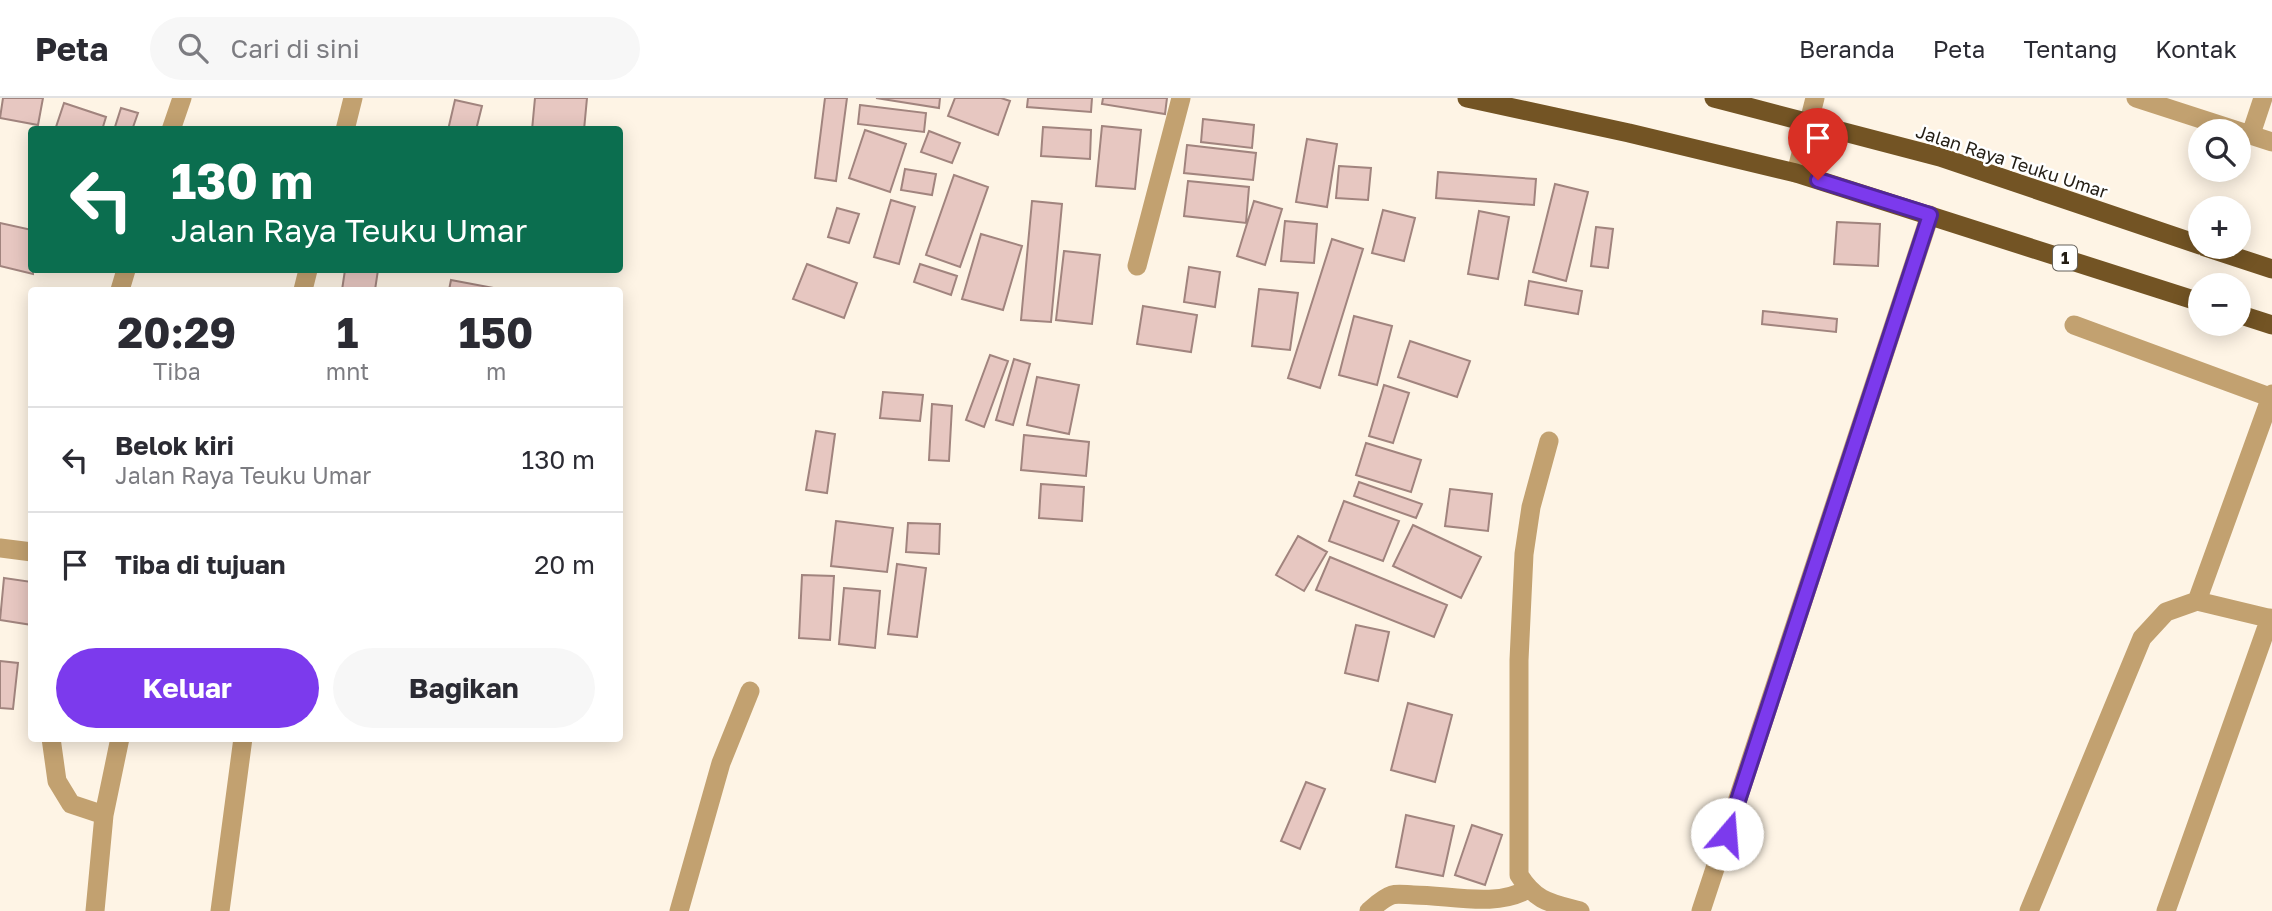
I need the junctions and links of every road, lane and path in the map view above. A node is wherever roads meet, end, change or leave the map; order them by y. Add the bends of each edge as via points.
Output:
1 (182, 98) edge
2 (354, 98) edge
3 (1181, 98) edge
4 (1466, 98) edge
5 (1714, 98) edge
6 (1815, 98) edge
7 (2136, 98) edge
8 (2263, 98) edge
9 (2202, 119) edge
10 (1809, 122) junction
11 (172, 126) edge
12 (346, 126) edge
13 (2251, 131) edge
14 (2251, 134) edge
15 (2272, 142) edge
16 (1796, 173) junction
17 (1930, 215) junction
18 (2188, 241) edge
19 (2242, 259) edge
20 (1137, 266) dead end
21 (2272, 269) edge
22 (2188, 298) edge
23 (2251, 318) edge
24 (2074, 324) dead end
25 (2272, 325) edge
26 (2272, 396) edge
27 (1549, 441) dead end
28 (0, 548) edge
29 (28, 552) edge
30 (2197, 601) junction
31 (2271, 619) edge
32 (750, 691) dead end
33 (52, 742) edge
34 (119, 742) edge
35 (242, 742) edge
36 (104, 815) junction
37 (1528, 889) junction
38 (94, 911) edge
39 (220, 911) edge
40 (679, 911) edge
41 (1369, 911) edge
42 (1580, 911) edge
43 (1701, 911) edge
44 (2029, 911) edge
45 (2166, 911) edge

1 - 11 street
2 - 12 street
3 - 20 street
4 - 16 highway, 1
5 - 10 highway, Jalan Raya Teuku Umar
6 - 10 street
7 - 9 street
8 - 13 street
10 - 16 street
10 - 18 highway, Jalan Raya Teuku Umar via 1940,157
14 - 15 street
16 - 17 highway, 1
17 - 22 highway, 1
17 - 43 street
19 - 21 highway
23 - 25 highway
24 - 26 street
26 - 30 street
27 - 37 street via 1524,554 1519,660 1519,875
28 - 29 street
30 - 31 street
30 - 44 street via 2166,612 2142,638
31 - 45 street
32 - 40 street via 721,763
33 - 36 street via 57,781 71,804
34 - 36 street
35 - 39 street
36 - 38 street
37 - 41 street via 1515,897 1482,900 1393,895
37 - 42 street via 1545,901

